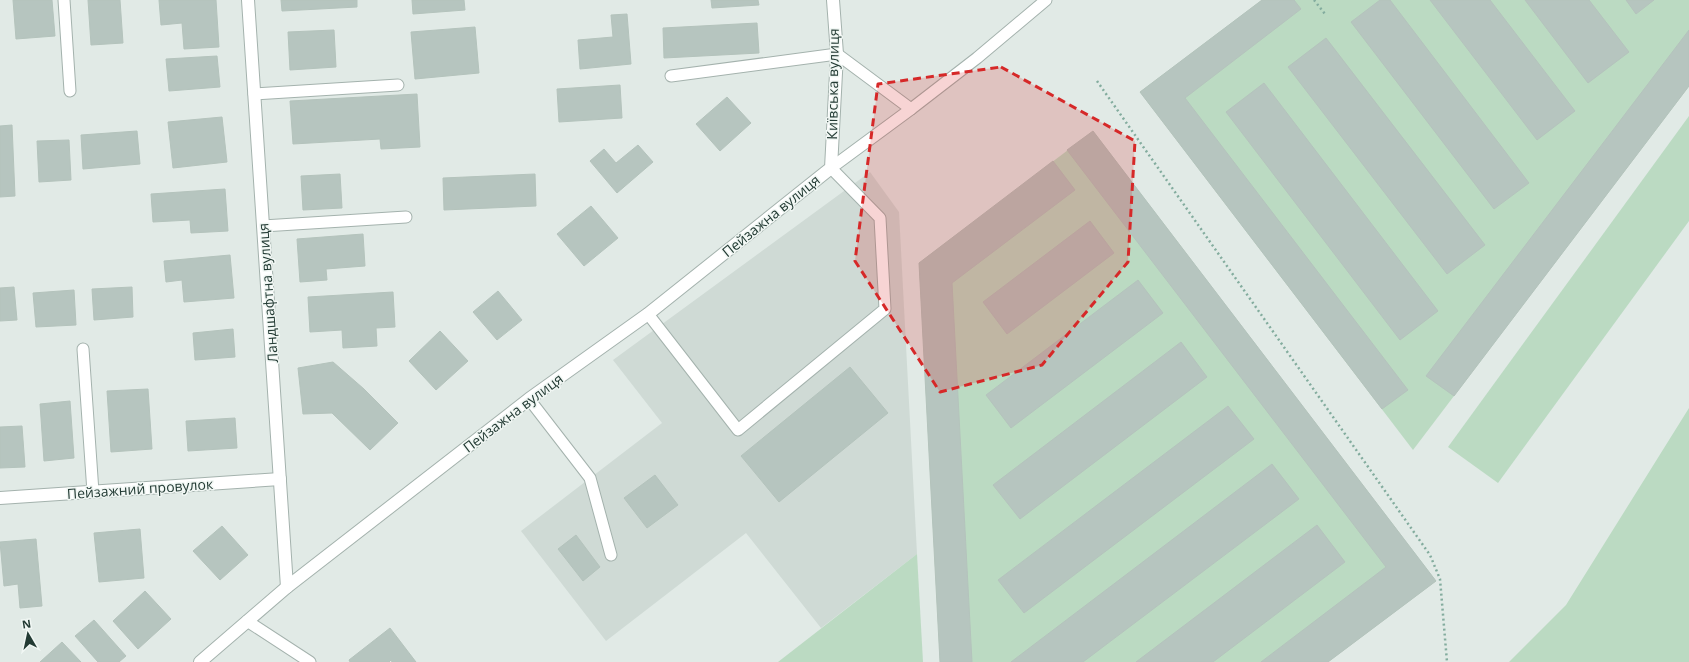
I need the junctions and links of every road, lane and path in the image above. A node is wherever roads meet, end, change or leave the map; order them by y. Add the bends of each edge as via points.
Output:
1 (64, 0) edge
2 (248, 0) edge
3 (833, 0) edge
4 (1046, 0) edge
5 (1314, 0) edge
6 (1325, 14) dead end
7 (837, 54) junction
8 (672, 76) dead end
9 (1097, 81) dead end
10 (398, 85) dead end
11 (70, 90) dead end
12 (254, 94) junction
13 (911, 109) junction
14 (831, 168) junction
15 (406, 217) dead end
16 (263, 226) junction
17 (648, 314) junction
18 (83, 349) dead end
19 (529, 399) junction
20 (280, 479) junction
21 (93, 492) junction
22 (0, 498) edge
23 (611, 555) dead end
24 (287, 587) junction
25 (247, 621) junction
26 (200, 662) edge
27 (310, 662) edge
28 (1447, 662) edge

1 - 11 lane
2 - 12 street, Ландшафтна вулиця
3 - 7 street, Київська вулиця
4 - 13 lane
5 - 6 path
7 - 8 lane
7 - 13 lane
7 - 14 street, Київська вулиця
9 - 28 path via 1430,555 1440,579
10 - 12 lane
12 - 16 street, Ландшафтна вулиця
13 - 14 lane
14 - 17 street, Пейзажна вулиця
14 - 17 lane via 880,218 885,309 738,430
15 - 16 lane
16 - 20 street, Ландшафтна вулиця
17 - 19 street, Пейзажна вулиця
18 - 21 lane
19 - 23 lane via 590,478
19 - 24 street, Пейзажна вулиця
20 - 21 street, Пейзажний провулок
20 - 24 street, Ландшафтна вулиця
21 - 22 street, Пейзажний провулок
24 - 25 street, Пейзажна вулиця
25 - 26 street, Пейзажна вулиця
25 - 27 lane

